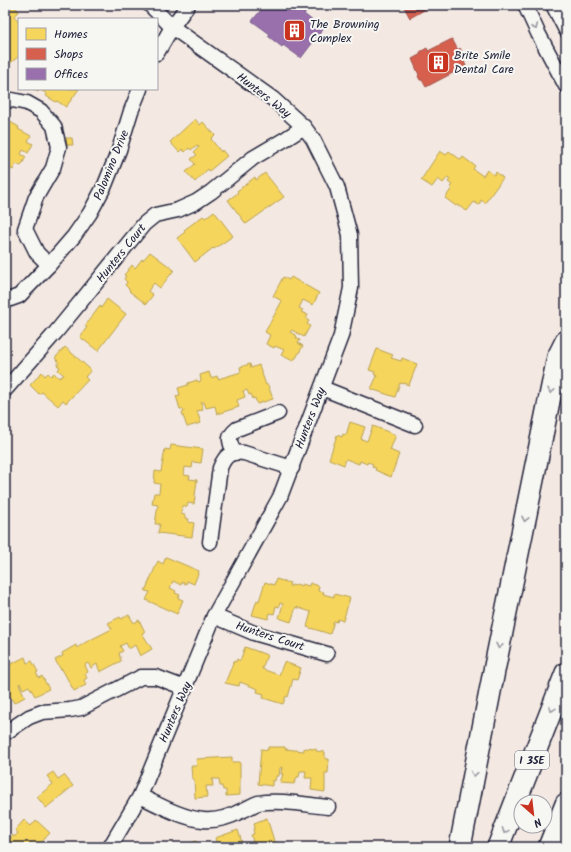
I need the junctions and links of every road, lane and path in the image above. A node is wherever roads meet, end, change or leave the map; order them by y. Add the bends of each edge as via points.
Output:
1 (150, 5) edge
2 (188, 5) edge
3 (525, 5) edge
4 (553, 5) edge
5 (172, 27) junction
6 (566, 30) edge
7 (158, 51) edge
8 (566, 86) edge
9 (140, 90) edge
10 (5, 101) edge
11 (304, 127) junction
12 (48, 265) junction
13 (5, 301) edge
14 (565, 340) edge
15 (322, 388) junction
16 (5, 390) edge
17 (278, 414) dead end
18 (415, 425) dead end
19 (234, 453) junction
20 (292, 468) junction
21 (210, 542) dead end
22 (214, 616) junction
23 (327, 654) dead end
24 (566, 673) edge
25 (185, 688) junction
26 (5, 733) edge
27 (140, 796) junction
28 (566, 804) edge
29 (328, 808) dead end
30 (110, 847) edge
31 (460, 847) edge
32 (498, 847) edge
33 (549, 847) edge

1 - 5 street, Hunters Way
2 - 5 street
3 -> 8 street
4 - 6 street
5 - 7 street
5 - 11 street, Hunters Way via 268,96
9 - 12 street, Palomino Drive via 105,185 74,236
10 - 12 street via 27,102 41,111 54,126 59,147 53,168 36,197 25,229 37,253
11 - 15 street, Hunters Way via 313,139 337,187 350,235 351,288 341,336
11 - 16 street, Hunters Court via 253,158 196,202 178,210 155,215 144,224
12 - 13 street, Palomino Drive via 19,296
14 -> 31 highway via 558,357
15 - 18 street
15 - 20 street, Hunters Way
17 - 19 street via 231,433 230,440
19 - 20 street via 244,453
19 - 21 street via 223,460 220,468
20 - 22 street, Hunters Way via 280,497
22 - 23 street, Hunters Court via 254,633
22 - 25 street, Hunters Way
24 -> 32 highway, I 35E
25 - 26 street via 156,677 141,677 81,708 42,712
25 - 27 street, Hunters Way
27 - 29 street via 187,817 204,820 215,820 267,802
27 - 30 street, Hunters Way
28 - 33 highway

